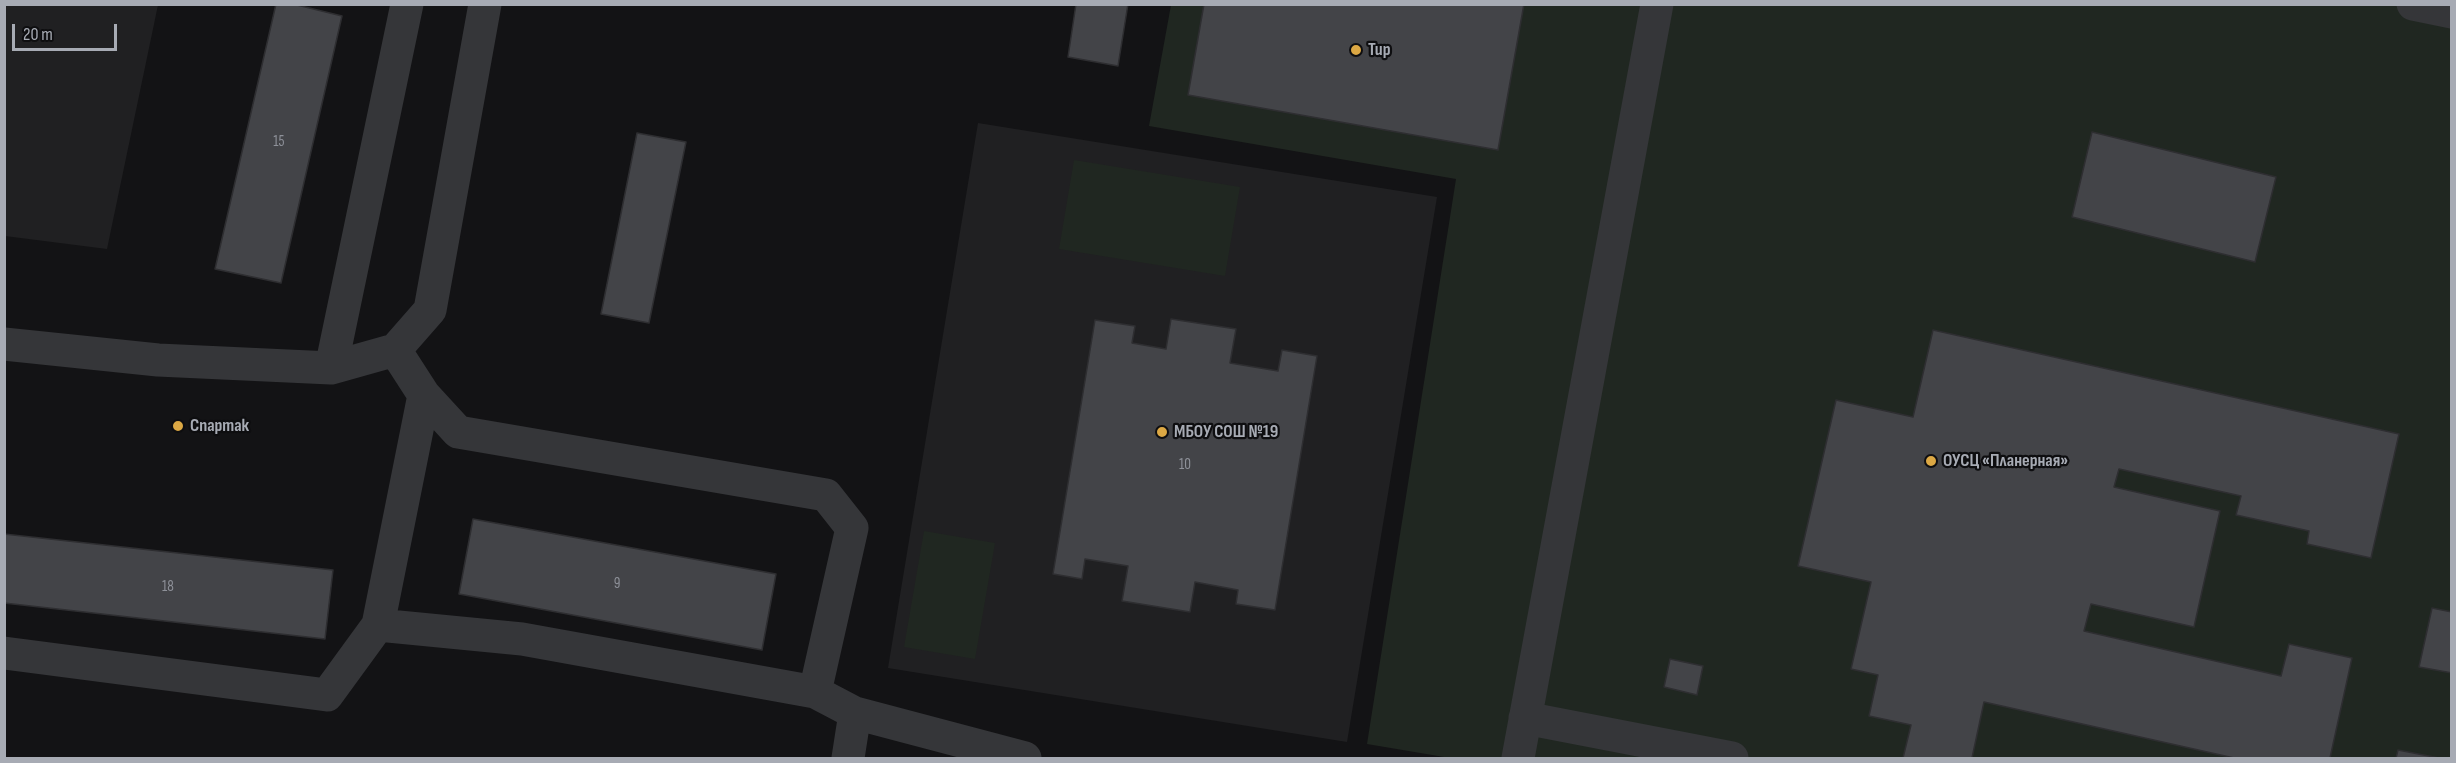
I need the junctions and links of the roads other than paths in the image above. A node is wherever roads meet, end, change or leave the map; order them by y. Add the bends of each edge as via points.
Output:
1 (407, 4) edge
2 (485, 4) edge
3 (1657, 4) edge
4 (2413, 4) edge
5 (2451, 12) edge
6 (4, 344) edge
7 (395, 350) junction
8 (331, 368) junction
9 (424, 395) junction
10 (378, 625) junction
11 (4, 653) edge
12 (815, 692) junction
13 (855, 713) junction
14 (1525, 718) junction
15 (848, 759) edge
16 (1025, 759) edge
17 (1518, 759) edge
18 (1732, 759) edge

1 - 8 street
2 - 7 street via 430,309
3 - 14 street
4 - 5 street
6 - 8 street via 158,360
7 - 8 street
7 - 9 street
9 - 10 street
9 - 12 street via 458,432 826,495 852,528
10 - 11 street via 327,694
10 - 12 street via 522,639
12 - 13 street
13 - 15 street
13 - 16 street
14 - 17 street
14 - 18 street

